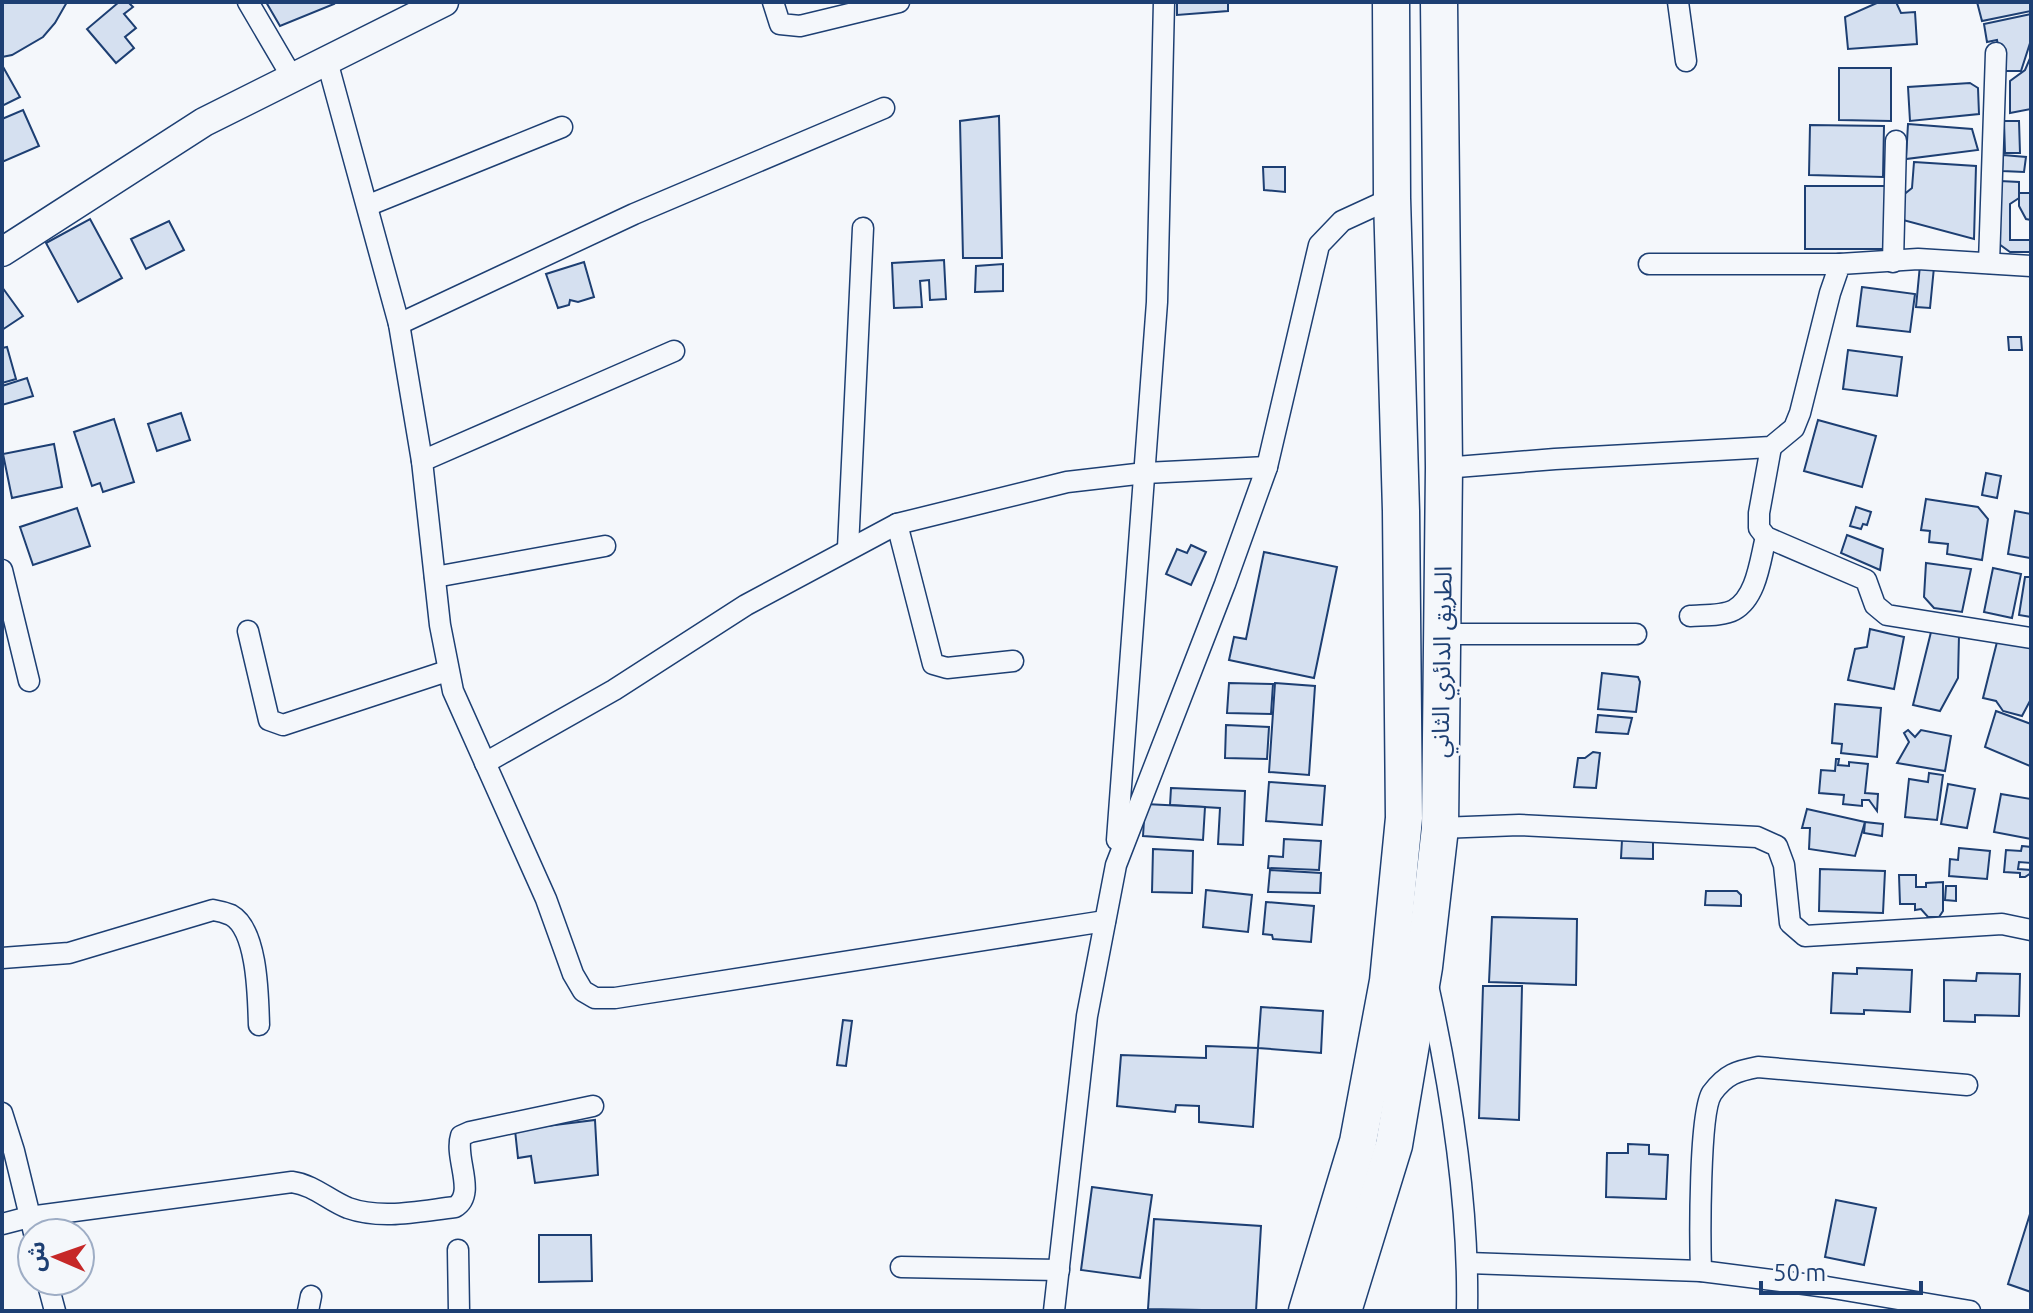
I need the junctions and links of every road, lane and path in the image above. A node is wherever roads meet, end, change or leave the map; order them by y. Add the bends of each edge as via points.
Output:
1 (248, 2) edge
2 (444, 2) edge
3 (773, 2) edge
4 (899, 2) edge
5 (1164, 2) edge
6 (1391, 2) edge
7 (1439, 2) edge
8 (1678, 2) edge
9 (1996, 53) dead end
10 (327, 61) junction
11 (1686, 61) dead end
12 (292, 77) junction
13 (884, 108) dead end
14 (562, 127) dead end
15 (1896, 141) dead end
16 (1392, 198) junction
17 (369, 205) junction
18 (863, 228) dead end
19 (2, 252) edge
20 (1893, 262) junction
21 (1989, 263) junction
22 (1649, 264) dead end
23 (1840, 264) junction
24 (2031, 266) edge
25 (399, 324) junction
26 (674, 351) dead end
27 (1771, 447) junction
28 (422, 461) junction
29 (1267, 467) junction
30 (1444, 468) junction
31 (1145, 473) junction
32 (897, 524) junction
33 (1766, 537) junction
34 (605, 546) dead end
35 (848, 548) junction
36 (2, 570) edge
37 (435, 577) junction
38 (1690, 616) dead end
39 (248, 631) dead end
40 (1443, 634) junction
41 (1636, 634) dead end
42 (2031, 638) edge
43 (1013, 661) dead end
44 (447, 671) junction
45 (29, 681) dead end
46 (485, 763) junction
47 (1440, 828) junction
48 (1116, 865) junction
49 (1105, 921) junction
50 (2031, 930) edge
51 (2, 958) edge
52 (1424, 967) junction
53 (259, 1025) dead end
54 (1967, 1085) dead end
55 (593, 1106) dead end
56 (2, 1113) edge
57 (30, 1217) edge
58 (80, 1217) edge
59 (458, 1250) dead end
60 (1468, 1263) junction
61 (901, 1267) dead end
62 (1059, 1270) junction
63 (1701, 1271) junction
64 (459, 1311) edge
65 (1054, 1311) edge
66 (1307, 1311) edge
67 (1343, 1311) edge
68 (1467, 1311) edge
69 (1970, 1311) edge

1 - 12 street
2 - 10 street
3 - 4 street via 780,24 800,26
5 - 31 street via 1157,302
6 - 16 highway, الطريق الدائري الثاني
7 - 30 highway, الطريق الدائري الثاني
8 - 11 street
9 - 21 street
10 - 12 street
10 - 17 street
12 - 19 street via 204,122
13 - 25 street via 634,214
14 - 17 street
15 - 20 street
16 - 29 street via 1342,221 1319,245
16 - 66 highway, الطريق الدائري الثاني via 1404,818 1388,981 1358,1142
17 - 25 street
18 - 35 street
20 - 21 street
20 - 23 street
21 - 24 street
22 - 23 street
23 - 27 street via 1800,413 1794,428
25 - 28 street
26 - 28 street
27 - 30 street
27 - 33 street via 1759,513 1759,528
28 - 37 street
29 - 31 street
29 - 48 street
30 - 40 highway, الطريق الدائري الثاني
31 - 32 street via 1067,482
31 - 48 street
32 - 35 street
32 - 43 street via 933,664 947,668
33 - 38 street via 1743,601 1732,612
33 - 42 street via 1866,580 1875,605 1887,615
34 - 37 street
35 - 46 street
36 - 45 street
37 - 44 street
39 - 44 street via 269,720 283,725
40 - 41 street
40 - 47 highway, الطريق الدائري الثاني
44 - 46 street
46 - 49 street via 573,974 583,991 595,998
47 - 50 street via 1519,825 1757,837 1777,846 1790,923 1805,936 2002,924
47 - 52 highway, الطريق الدائري الثاني
48 - 49 street
49 - 62 street via 1087,1016
51 - 53 street via 69,953 213,910 233,916 246,933 257,979
52 - 60 street via 1448,1075
52 - 67 highway, الطريق الدائري الثاني via 1394,1145
54 - 63 street via 1758,1067 1733,1072 1710,1095 1699,1221
55 - 58 street via 461,1136 465,1197 455,1207 371,1213 292,1182
56 - 57 street
59 - 64 street
60 - 63 street
60 - 68 street
61 - 62 street
62 - 65 street
63 - 69 street

